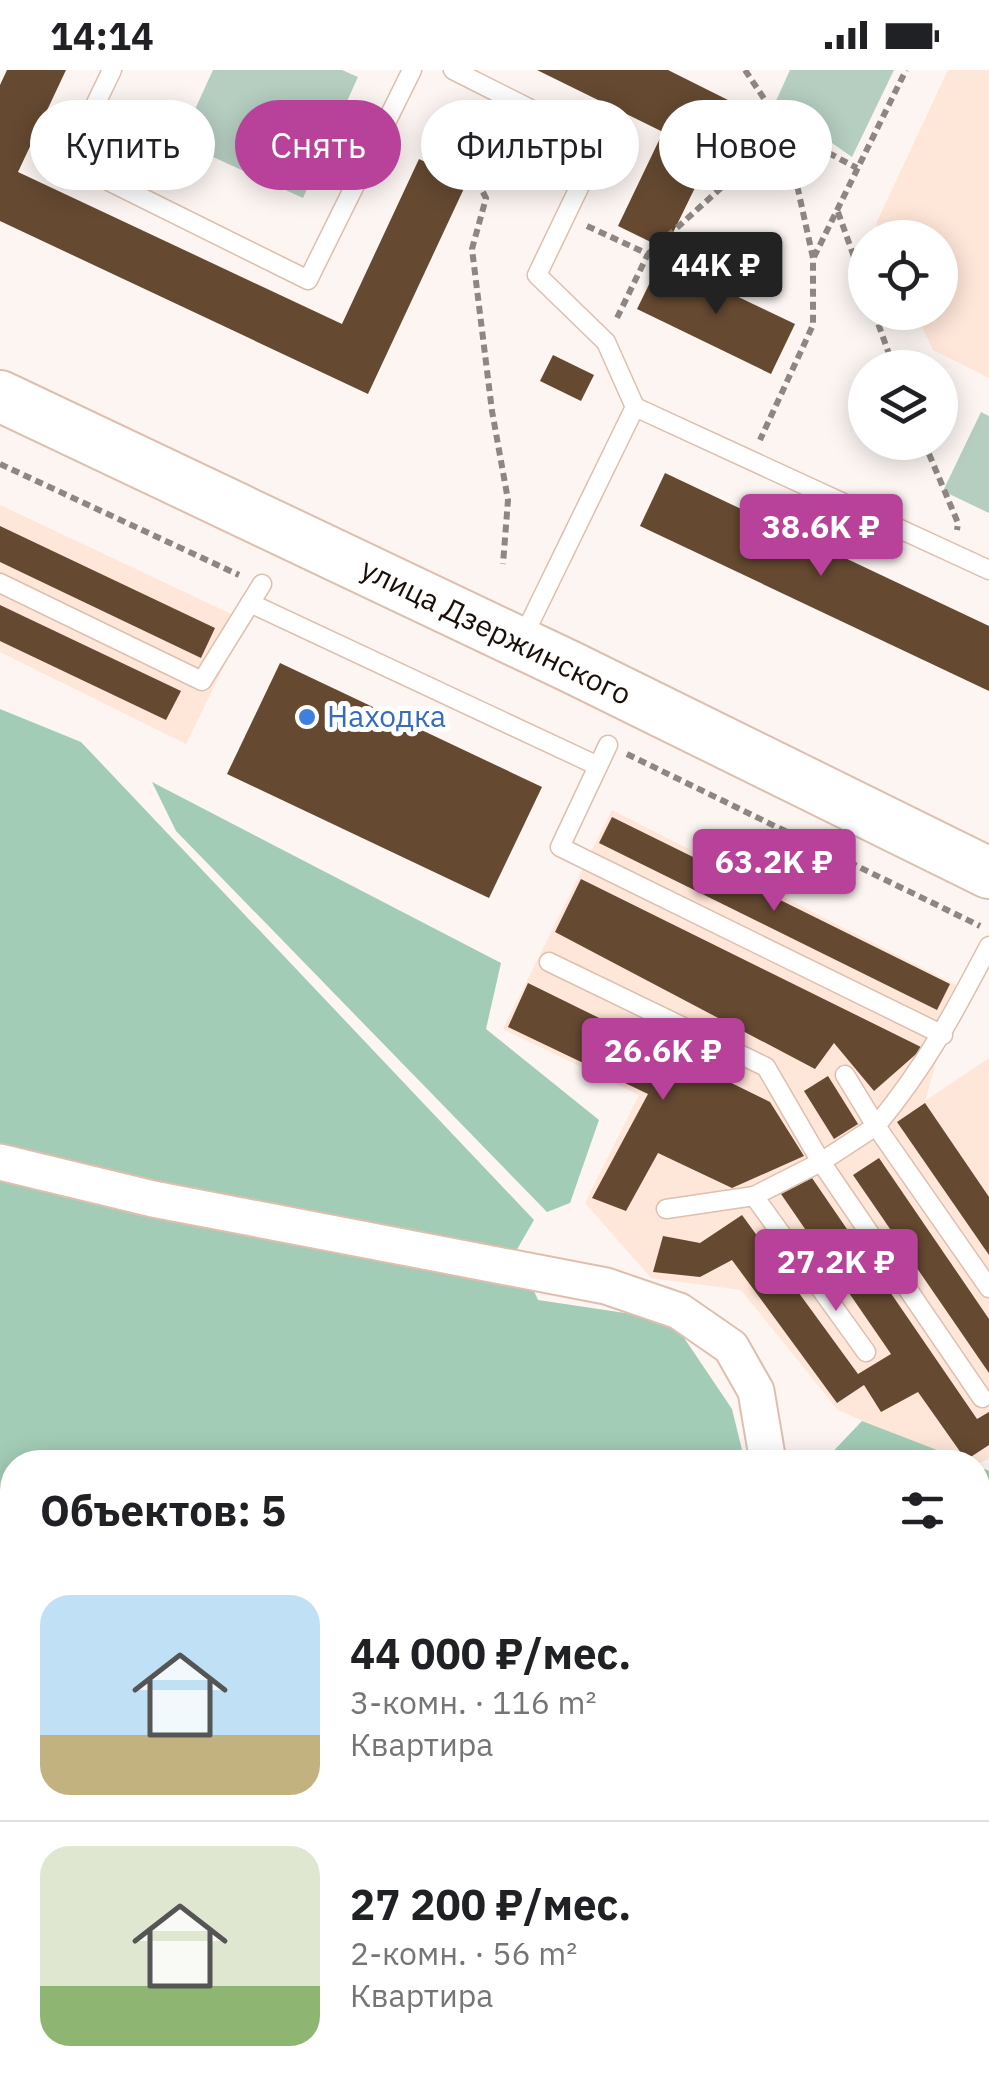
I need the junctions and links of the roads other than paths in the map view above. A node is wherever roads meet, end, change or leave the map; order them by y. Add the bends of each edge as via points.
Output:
1 (112, 70) edge
2 (412, 70) edge
3 (452, 70) edge
4 (0, 396) edge
5 (634, 407) junction
6 (989, 570) edge
7 (0, 583) edge
8 (262, 584) dead end
9 (250, 603) junction
10 (520, 644) junction
11 (608, 744) dead end
12 (598, 766) junction
13 (989, 873) edge
14 (989, 946) edge
15 (549, 962) dead end
16 (943, 1035) junction
17 (845, 1075) dead end
18 (876, 1126) junction
19 (0, 1162) edge
20 (822, 1162) junction
21 (754, 1196) junction
22 (666, 1209) dead end
23 (989, 1288) edge
24 (866, 1352) dead end
25 (982, 1398) dead end
26 (766, 1450) edge

1 - 2 lane via 68,161 308,280
3 - 5 lane via 600,144 536,276 606,342
4 - 10 main road, улица Дзержинского
5 - 6 lane
5 - 10 lane
7 - 9 lane via 202,682
8 - 9 lane
9 - 12 lane
10 - 13 main road, улица Дзержинского
11 - 12 lane
12 - 16 lane via 560,847
14 - 16 lane
15 - 20 lane via 766,1068
16 - 18 lane
17 - 18 lane
18 - 20 lane
18 - 23 lane
19 - 26 street via 152,1199 606,1286 680,1311 731,1346 756,1392
20 - 21 lane
20 - 25 lane
21 - 22 lane
21 - 24 lane

